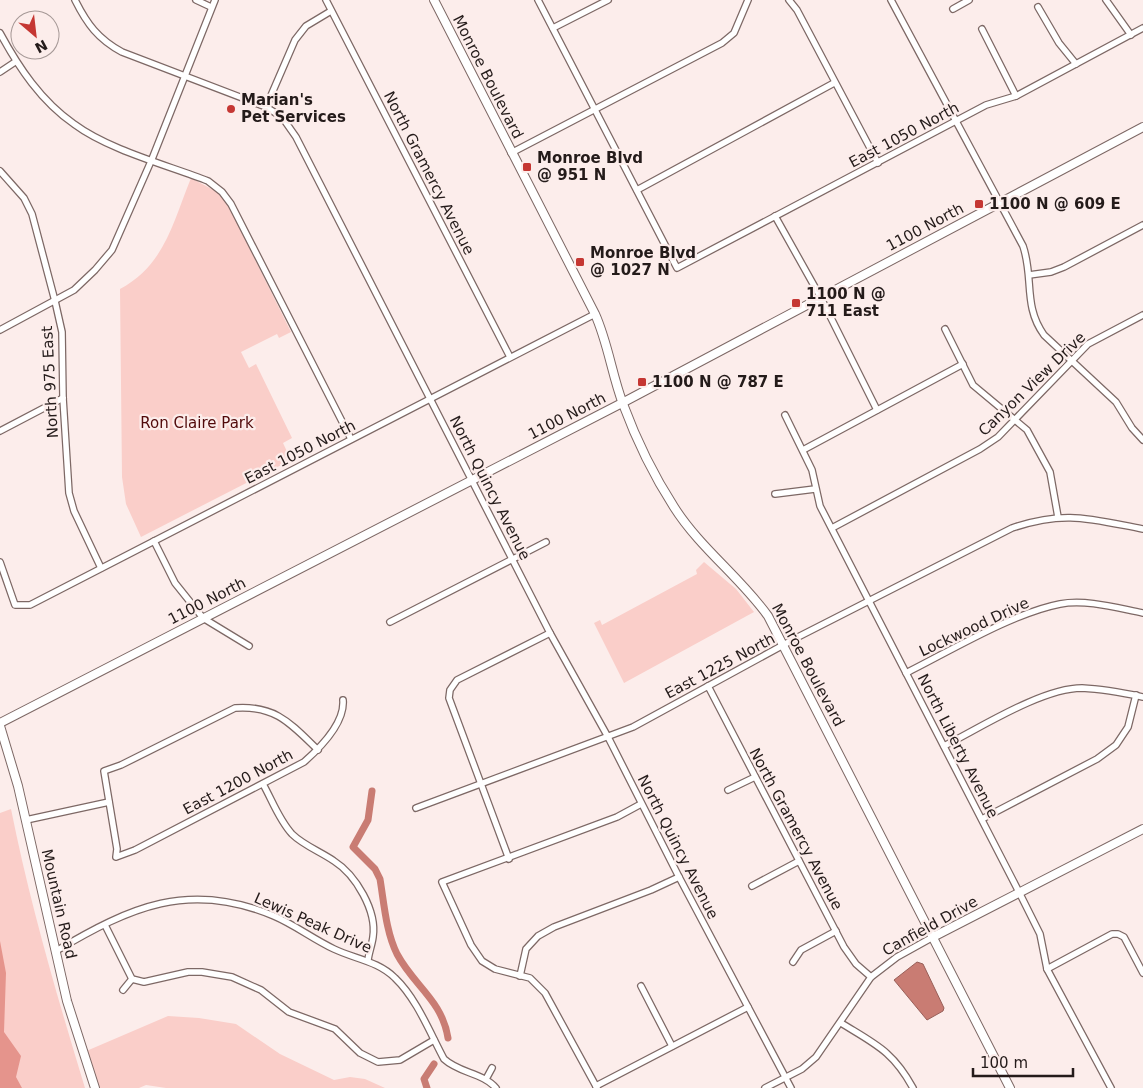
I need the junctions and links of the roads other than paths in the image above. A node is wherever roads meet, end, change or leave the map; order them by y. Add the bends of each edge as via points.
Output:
1 (75, 0) edge
2 (196, 0) edge
3 (215, 0) edge
4 (326, 0) edge
5 (434, 0) edge
6 (538, 0) edge
7 (608, 0) edge
8 (748, 0) edge
9 (789, 0) edge
10 (891, 0) edge
11 (969, 0) edge
12 (1106, 0) edge
13 (212, 6) junction
14 (1038, 7) dead end
15 (953, 9) dead end
16 (331, 10) junction
17 (553, 28) junction
18 (1143, 28) edge
19 (982, 29) dead end
20 (0, 33) edge
21 (1131, 35) junction
22 (15, 62) junction
23 (1076, 64) junction
24 (0, 72) edge
25 (186, 76) junction
26 (834, 83) junction
27 (1016, 96) junction
28 (266, 107) junction
29 (596, 110) junction
30 (957, 121) junction
31 (1143, 127) edge
32 (512, 153) junction
33 (152, 159) junction
34 (878, 163) junction
35 (0, 171) edge
36 (637, 190) junction
37 (1000, 203) junction
38 (775, 216) junction
39 (1143, 225) edge
40 (1029, 275) junction
41 (821, 298) junction
42 (55, 301) junction
43 (594, 314) junction
44 (1143, 315) edge
45 (945, 329) dead end
46 (0, 330) edge
47 (510, 357) junction
48 (1071, 360) junction
49 (963, 364) junction
50 (63, 398) junction
51 (430, 399) junction
52 (622, 403) junction
53 (877, 410) junction
54 (785, 415) dead end
55 (1016, 419) junction
56 (0, 431) edge
57 (351, 439) junction
58 (1143, 440) edge
59 (803, 450) junction
60 (472, 480) junction
61 (815, 489) junction
62 (775, 494) dead end
63 (1058, 517) junction
64 (832, 528) junction
65 (1143, 529) edge
66 (154, 541) junction
67 (546, 542) dead end
68 (513, 558) junction
69 (0, 562) edge
70 (100, 568) junction
71 (870, 600) junction
72 (1143, 613) edge
73 (203, 618) junction
74 (390, 622) dead end
75 (550, 633) junction
76 (784, 645) junction
77 (250, 646) dead end
78 (906, 673) junction
79 (708, 686) junction
80 (1136, 695) junction
81 (1143, 697) edge
82 (343, 700) dead end
83 (0, 724) edge
84 (608, 738) junction
85 (944, 746) junction
86 (318, 750) junction
87 (754, 777) junction
88 (263, 784) junction
89 (482, 785) junction
90 (728, 790) dead end
91 (109, 802) junction
92 (641, 804) junction
93 (416, 808) dead end
94 (982, 819) junction
95 (26, 820) junction
96 (1143, 829) edge
97 (509, 859) junction
98 (799, 861) junction
99 (678, 877) junction
100 (752, 886) dead end
101 (1020, 894) junction
102 (105, 926) junction
103 (836, 931) junction
104 (933, 937) junction
105 (56, 951) junction
106 (368, 960) junction
107 (793, 962) dead end
108 (1048, 969) junction
109 (1143, 973) edge
110 (520, 976) junction
111 (871, 977) junction
112 (132, 978) junction
113 (641, 986) dead end
114 (123, 990) dead end
115 (748, 1007) junction
116 (840, 1023) junction
117 (434, 1040) junction
118 (672, 1046) junction
119 (492, 1068) dead end
120 (786, 1077) junction
121 (486, 1079) junction
122 (597, 1087) edge
123 (95, 1088) edge
124 (496, 1088) edge
125 (765, 1088) edge
126 (791, 1088) edge
127 (912, 1088) edge
128 (1010, 1088) edge
129 (1111, 1088) edge

1 - 25 street, North Quincy Avenue via 94,33 106,43
2 - 13 street
3 - 13 street
4 - 16 street, North Gramercy Avenue
5 - 32 street, Monroe Boulevard
6 - 17 street
7 - 17 street
8 - 29 street via 734,33 722,43
9 - 26 street
10 - 30 street
11 - 15 street
12 - 21 street
13 - 25 street
14 - 23 street
16 - 28 street via 306,26 296,40
16 - 47 street, North Gramercy Avenue
17 - 29 street
18 - 21 street, East 1050 North
19 - 27 street
20 - 22 street
21 - 23 street, East 1050 North
22 - 24 street
22 - 33 street via 45,99 75,125 110,144
23 - 27 street, East 1050 North
25 - 28 street, North Quincy Avenue
25 - 33 street
26 - 34 street
26 - 36 street
27 - 30 street, East 1050 North via 986,105
28 - 51 street, North Quincy Avenue via 282,117 296,137
29 - 32 street
29 - 36 street
30 - 34 street, East 1050 North
30 - 37 street
31 - 37 street, 1100 North
32 - 43 street, Monroe Boulevard
33 - 42 street via 112,250 74,290
33 - 57 street via 208,181 231,204
34 - 38 street, East 1050 North
35 - 42 street, North 975 East via 24,198 32,214
36 - 38 street, East 1050 North via 678,268
37 - 40 street via 1023,246
37 - 41 street, 1100 North
38 - 41 street
39 - 40 street via 1064,267
40 - 48 street via 1029,298 1036,324
41 - 52 street, 1100 North
41 - 53 street
42 - 46 street
42 - 50 street, North 975 East via 62,332
43 - 47 street, East 1050 North
43 - 52 street, Monroe Boulevard via 603,332
44 - 48 street, Canyon View Drive via 1088,344
45 - 49 street
47 - 51 street, East 1050 North
48 - 55 street, Canyon View Drive
48 - 58 street via 1116,402
49 - 53 street
49 - 55 street via 973,385
50 - 56 street
50 - 70 street, North 975 East via 68,493
51 - 57 street, East 1050 North
51 - 60 street, North Quincy Avenue
52 - 60 street, 1100 North
52 - 76 street, Monroe Boulevard via 673,506 696,538 755,598
53 - 59 street
54 - 59 street, North Liberty Avenue
55 - 63 street via 1027,430 1050,472
55 - 64 street, Canyon View Drive via 980,449
57 - 66 street, East 1050 North
59 - 61 street, North Liberty Avenue via 812,470
60 - 68 street, North Quincy Avenue
60 - 73 street, 1100 North
61 - 62 street
61 - 64 street, North Liberty Avenue
63 - 65 street, East 1225 North via 1078,516
63 - 71 street, East 1225 North via 1012,528
64 - 71 street, North Liberty Avenue
66 - 70 street, East 1050 North
66 - 73 street via 175,584
67 - 68 street
68 - 74 street
68 - 75 street, North Quincy Avenue
69 - 70 street, East 1050 North via 15,605 30,605
71 - 76 street, East 1225 North
71 - 78 street, North Liberty Avenue
72 - 78 street, Lockwood Drive via 1089,603 1061,604 1018,617
73 - 77 street
73 - 83 street, 1100 North
75 - 84 street, North Quincy Avenue
75 - 89 street via 457,680 450,690 450,698
76 - 79 street, East 1225 North
76 - 104 street, Monroe Boulevard
78 - 85 street, North Liberty Avenue
79 - 84 street, East 1225 North
79 - 87 street, North Gramercy Avenue
80 - 81 street
80 - 85 street via 1081,688 1055,693 1032,701
80 - 94 street via 1128,727 1116,745 1097,759
82 - 86 street, East 1200 North via 344,711
83 - 95 street, Mountain Road
84 - 89 street, East 1225 North
84 - 92 street, North Quincy Avenue
85 - 94 street, North Liberty Avenue
86 - 88 street, East 1200 North via 304,762
86 - 91 street via 278,714 250,707 236,708 104,771
87 - 90 street
87 - 98 street, North Gramercy Avenue
88 - 91 street, East 1200 North via 116,857
88 - 106 street via 293,836 337,863 360,889 367,901 374,935
89 - 93 street, East 1225 North
89 - 97 street
91 - 95 street
92 - 97 street via 617,817
92 - 99 street, North Quincy Avenue
94 - 101 street, North Liberty Avenue
95 - 105 street, Mountain Road
96 - 101 street, Canfield Drive
97 - 110 street via 442,882 471,945 482,961 495,969
98 - 100 street
98 - 103 street, North Gramercy Avenue
99 - 110 street via 538,936 526,948
99 - 115 street, North Quincy Avenue
101 - 104 street, Canfield Drive
101 - 108 street, North Liberty Avenue via 1040,934
102 - 105 street, Lewis Peak Drive
102 - 106 street, Lewis Peak Drive via 130,913 161,903 213,899 261,911 335,949
102 - 112 street
103 - 107 street via 801,950
103 - 111 street, North Gramercy Avenue via 856,964
104 - 111 street, Canfield Drive via 897,957
104 - 128 street, Monroe Boulevard
105 - 123 street, Mountain Road via 74,1030
106 - 117 street, Lewis Peak Drive via 401,984
108 - 109 street via 1112,934 1118,934 1124,938
108 - 129 street, North Liberty Avenue
110 - 122 street via 530,978 545,993
111 - 116 street, Canfield Drive
112 - 114 street
112 - 117 street via 144,982 188,972 232,976 261,990 289,1012 335,1029 360,1053 378,1062 400,1060
113 - 118 street
115 - 118 street
115 - 120 street, North Quincy Avenue
116 - 120 street, Canfield Drive via 816,1057
116 - 127 street via 885,1051 901,1067
117 - 121 street, Lewis Peak Drive via 444,1059 453,1067
118 - 122 street
119 - 121 street
120 - 125 street, Canfield Drive
120 - 126 street, North Quincy Avenue
121 - 124 street, Lewis Peak Drive

